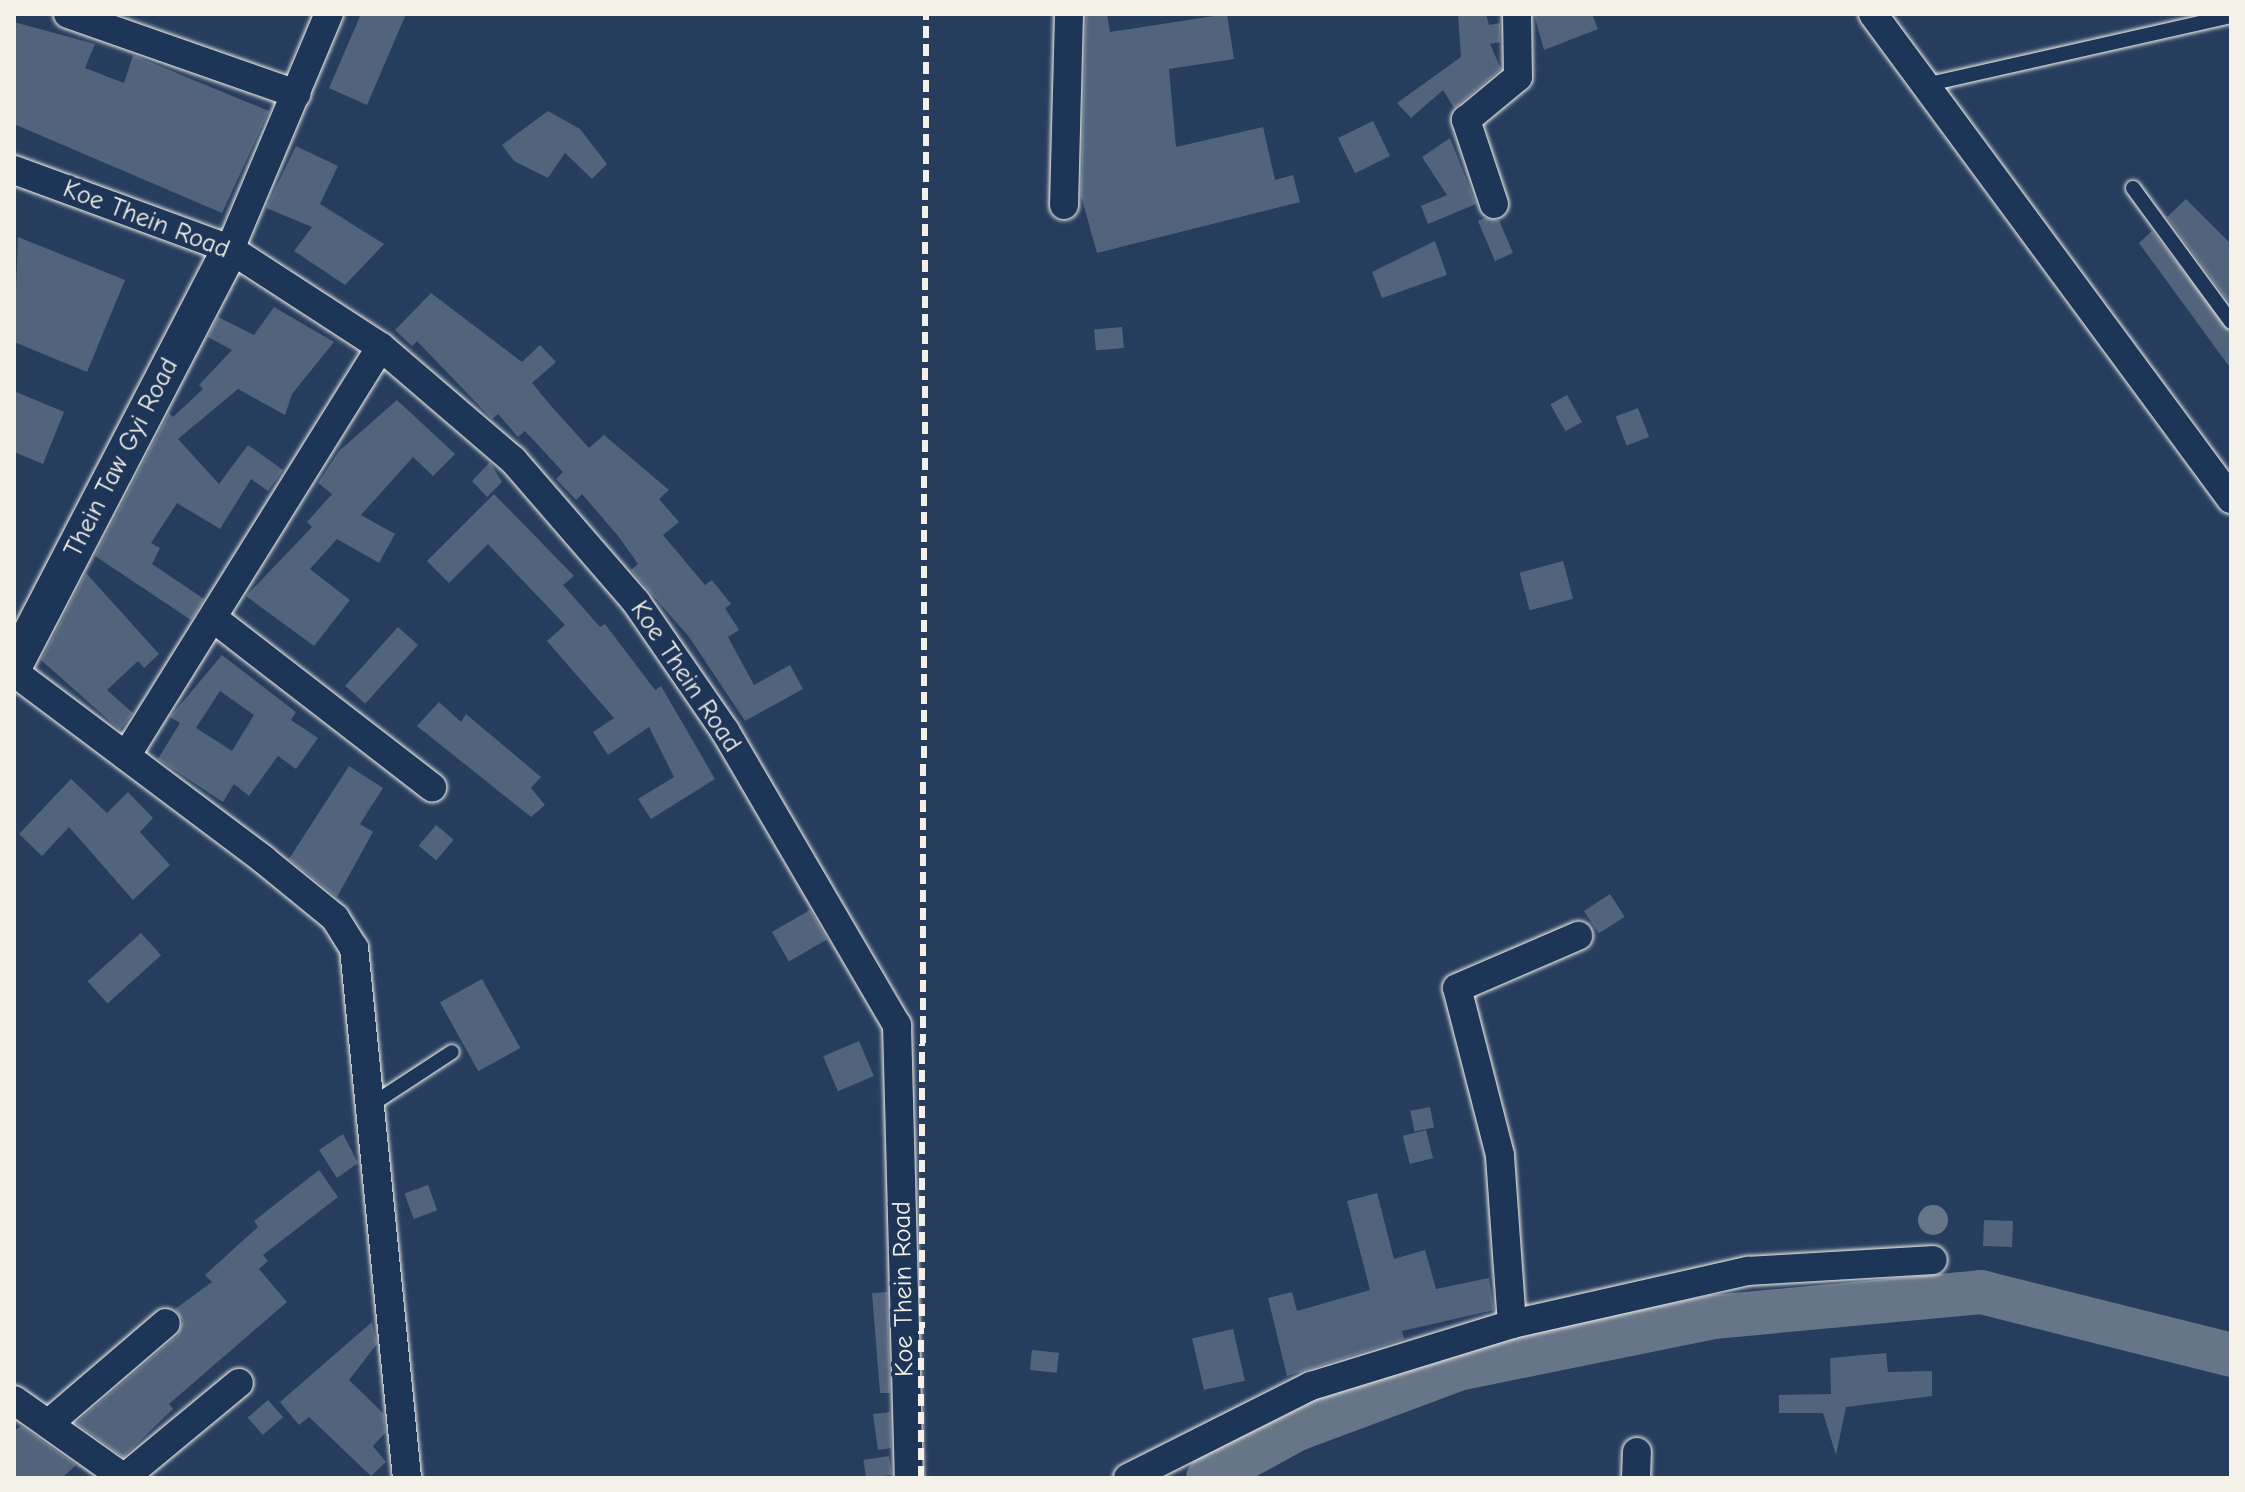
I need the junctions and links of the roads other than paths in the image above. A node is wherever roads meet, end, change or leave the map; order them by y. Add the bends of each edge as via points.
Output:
1 (68, 14) edge
2 (329, 14) edge
3 (1069, 14) edge
4 (1517, 14) edge
5 (1873, 14) edge
6 (2231, 16) edge
7 (1925, 85) junction
8 (296, 94) junction
9 (14, 170) edge
10 (2133, 188) dead end
11 (1494, 204) dead end
12 (1064, 205) dead end
13 (230, 249) junction
14 (2231, 322) edge
15 (381, 347) junction
16 (2231, 499) edge
17 (213, 618) junction
18 (14, 669) edge
19 (126, 756) junction
20 (432, 787) dead end
21 (1578, 936) dead end
22 (452, 1052) dead end
23 (374, 1103) junction
24 (1933, 1260) dead end
25 (166, 1323) dead end
26 (1512, 1324) junction
27 (239, 1383) dead end
28 (14, 1400) edge
29 (48, 1424) junction
30 (404, 1474) edge
31 (123, 1478) edge
32 (909, 1478) edge
33 (1128, 1478) edge

1 - 8 street
2 - 8 street
3 - 12 street
4 - 11 street via 1518,77 1466,120
5 - 7 street
6 - 7 lane
7 - 16 street
8 - 13 street
9 - 13 street, Koe Thein Road
10 - 14 lane
13 - 15 street, Koe Thein Road
13 - 18 street, Thein Taw Gyi Road
15 - 17 street
15 - 32 street, Koe Thein Road via 513,460 636,602 725,731 897,1025
17 - 19 street
17 - 20 street
18 - 19 street
19 - 23 street via 335,918 354,948
21 - 26 street via 1457,988 1500,1155
22 - 23 lane
23 - 30 street
24 - 26 street via 1748,1271
25 - 29 street
26 - 33 street via 1311,1386
27 - 31 street
28 - 29 street
29 - 31 street

